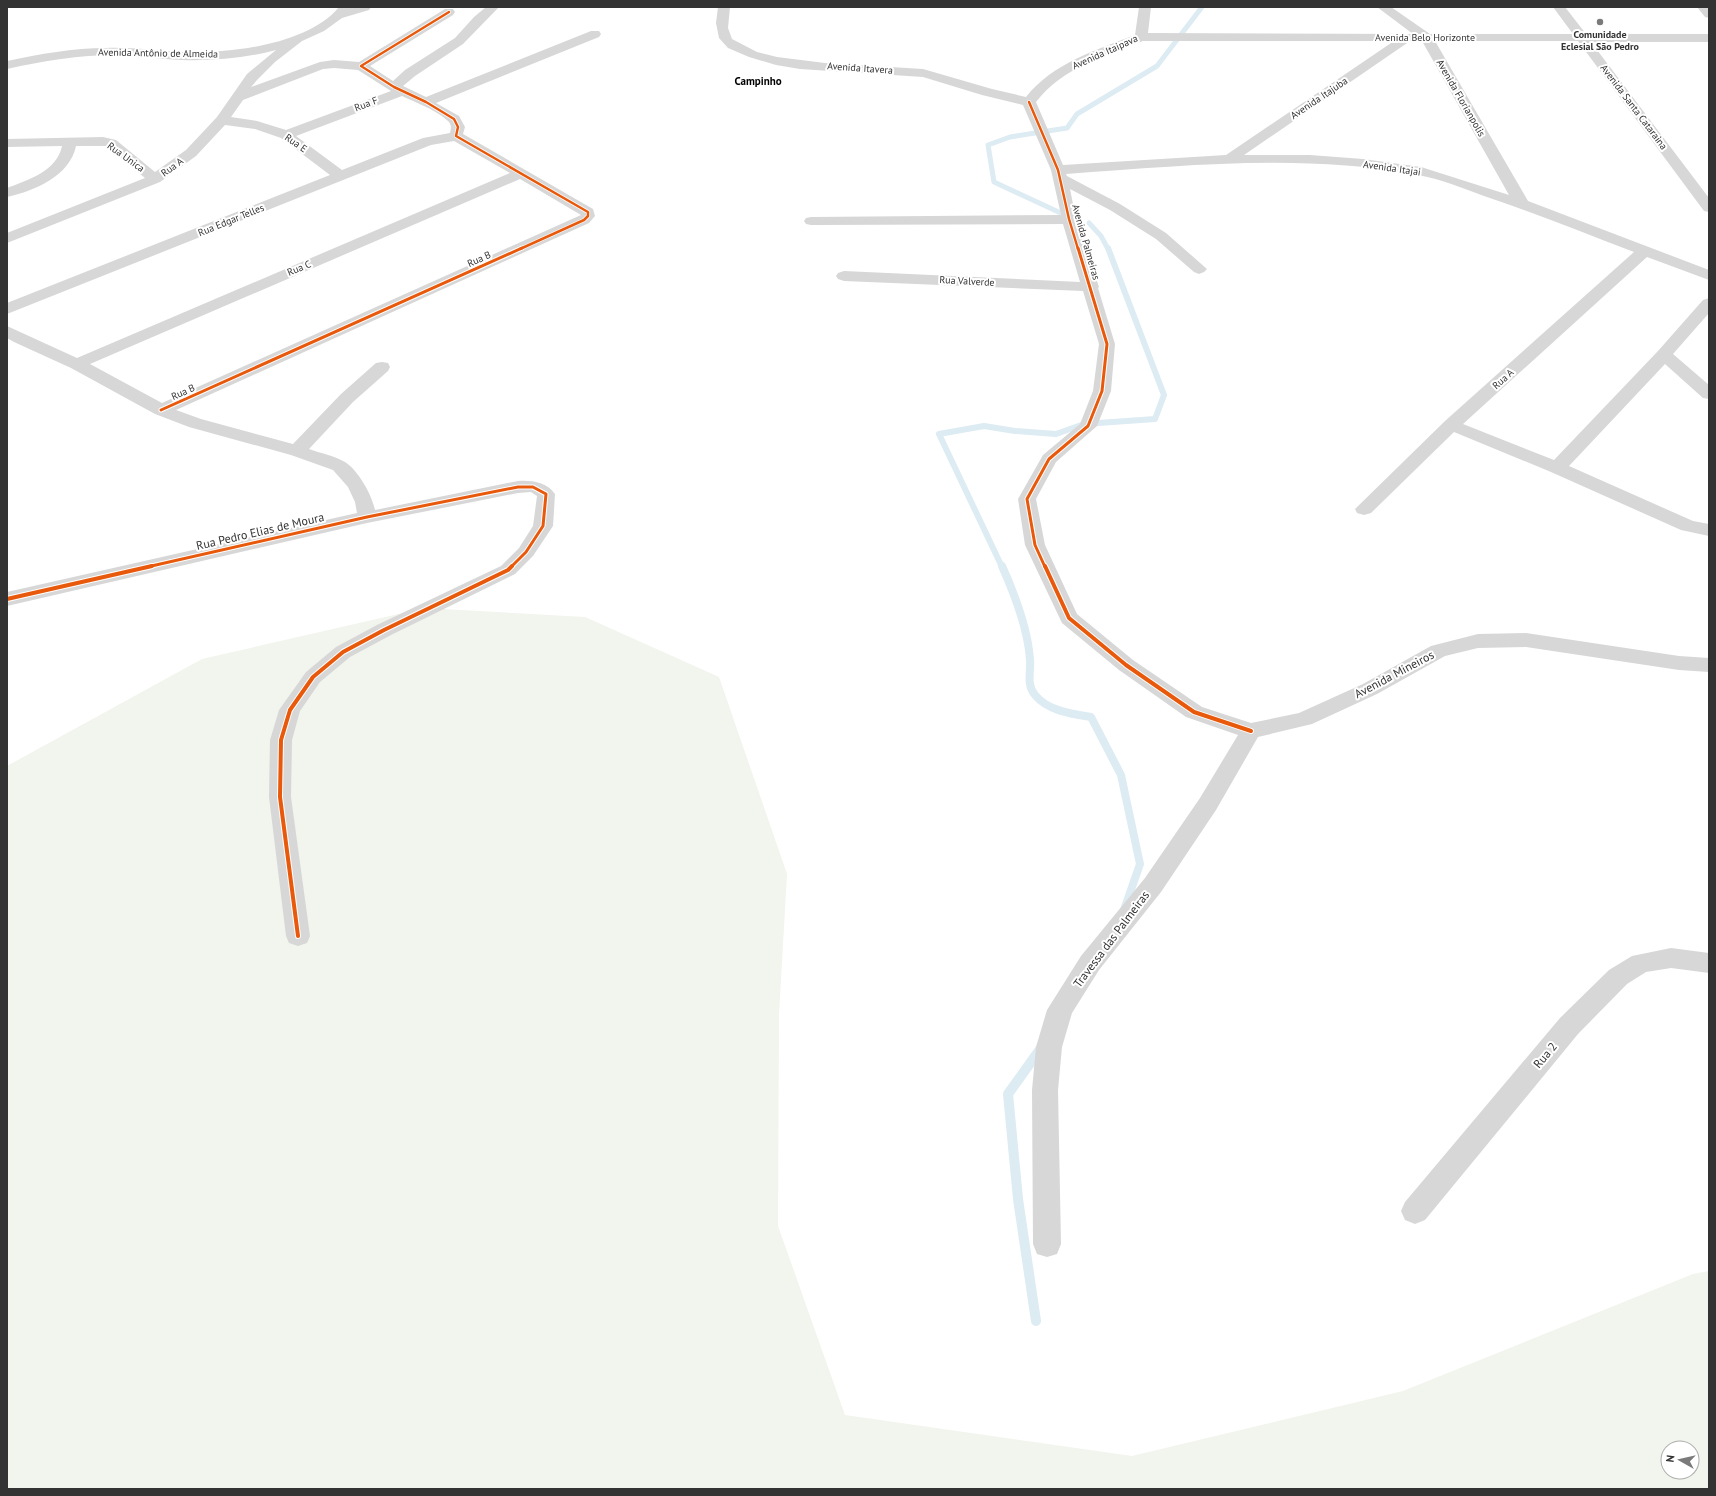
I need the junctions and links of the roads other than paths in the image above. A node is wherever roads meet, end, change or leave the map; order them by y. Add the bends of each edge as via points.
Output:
1 (365, 7) edge
2 (493, 7) edge
3 (724, 7) edge
4 (1145, 7) edge
5 (1383, 7) edge
6 (1558, 7) edge
7 (1703, 7) edge
8 (343, 11) edge
9 (1709, 14) edge
10 (478, 20) junction
11 (595, 34) dead end
12 (1141, 36) junction
13 (1408, 37) junction
14 (1426, 37) junction
15 (1582, 38) junction
16 (1709, 38) edge
17 (297, 40) junction
18 (7, 65) edge
19 (361, 66) junction
20 (398, 89) junction
21 (238, 97) junction
22 (426, 102) junction
23 (1029, 102) junction
24 (222, 120) junction
25 (286, 135) junction
26 (456, 136) junction
27 (70, 142) junction
28 (7, 143) edge
29 (1229, 159) junction
30 (521, 173) junction
31 (1060, 174) junction
32 (341, 176) junction
33 (155, 179) junction
34 (7, 193) edge
35 (1522, 204) junction
36 (1709, 208) edge
37 (1069, 219) junction
38 (811, 222) dead end
39 (7, 238) edge
40 (1644, 251) junction
41 (1198, 269) dead end
42 (1709, 275) edge
43 (844, 276) dead end
44 (1091, 287) junction
45 (1709, 303) edge
46 (7, 309) edge
47 (11, 337) edge
48 (1664, 355) junction
49 (77, 364) junction
50 (382, 367) dead end
51 (1709, 394) edge
52 (161, 410) junction
53 (1451, 425) junction
54 (297, 451) junction
55 (1557, 468) junction
56 (1364, 509) dead end
57 (367, 517) junction
58 (1709, 530) edge
59 (7, 599) edge
60 (1709, 665) edge
61 (1251, 731) junction
62 (298, 936) dead end
63 (1709, 963) edge
64 (1415, 1211) dead end
65 (1047, 1244) dead end

1 - 8 street, Avenida Antônio de Almeida
2 - 10 street
3 - 23 street, Avenida Itavera via 721,21 723,36 731,45 755,54 781,62 924,73
4 - 12 street, Avenida Itaipava
5 - 14 street, Avenida Florianpolis
6 - 15 street, Avenida Santa Cataraina
7 - 9 street
8 - 17 street, Avenida Antônio de Almeida
10 - 19 street via 446,10
10 - 20 street via 459,41 410,74
11 - 22 street
12 - 13 street, Avenida Belo Horizonte
12 - 23 street, Avenida Itaipava via 1082,60 1048,80
13 - 14 street, Avenida Belo Horizonte
13 - 29 street, Avenida Itajuba
14 - 15 street, Avenida Belo Horizonte
14 - 35 street, Avenida Florianpolis
15 - 16 street, Avenida Belo Horizonte
15 - 36 street, Avenida Santa Cataraina
17 - 18 street, Avenida Antônio de Almeida via 211,56 94,52
17 - 21 street, Rua A via 252,77
19 - 20 street, Rua F
19 - 21 street via 320,66
20 - 22 street
20 - 25 street, Rua F
21 - 24 street, Rua A
22 - 26 street via 454,119 458,127
23 - 31 street, Avenida Palmeiras
24 - 25 street, Rua E via 257,125
24 - 33 street, Rua A via 191,153
25 - 32 street, Rua E
26 - 30 street, Rua B
26 - 32 street, Rua Edgar Telles via 428,141
27 - 28 street, Rua Unica
27 - 33 street, Rua Unica via 111,143
27 - 34 street via 66,156 57,169 37,181
29 - 31 street, Avenida Itajai
29 - 35 street, Avenida Itajai via 1310,159 1421,171
30 - 49 street, Rua C
30 - 52 street, Rua B via 588,212 588,216
31 - 37 street, Avenida Palmeiras
31 - 41 street via 1161,236
32 - 46 street, Rua Edgar Telles
33 - 39 street, Rua A
35 - 40 street, Avenida Itajai
37 - 38 street
37 - 44 street, Avenida Palmeiras
40 - 42 street, Avenida Itajai
40 - 53 street, Rua A
43 - 44 street, Rua Valverde
44 - 61 street, Avenida Palmeiras via 1107,344 1102,391 1088,426 1049,459 1027,499 1035,545 1069,618 1126,665 1194,712
45 - 48 street
47 - 49 street
48 - 51 street
48 - 55 street
49 - 52 street
50 - 54 street via 347,398
52 - 54 street via 195,423
53 - 55 street
53 - 56 street, Rua A
54 - 57 street via 339,466 356,485 364,502
55 - 58 street via 1688,526
57 - 59 street, Rua Pedro Elias de Moura
57 - 62 street, Rua Pedro Elias de Moura via 518,487 539,488 546,494 543,526 526,552 508,570 343,652 313,677 290,710 282,740 280,797
60 - 61 street, Avenida Mineiros via 1679,663 1526,640 1478,641 1438,651 1370,689 1304,719
61 - 65 street, Travessa das Palmeiras via 1208,804 1153,885 1090,963 1060,1010 1049,1047 1045,1090
63 - 64 street, Rua 2 via 1671,958 1641,963 1618,977 1569,1026

